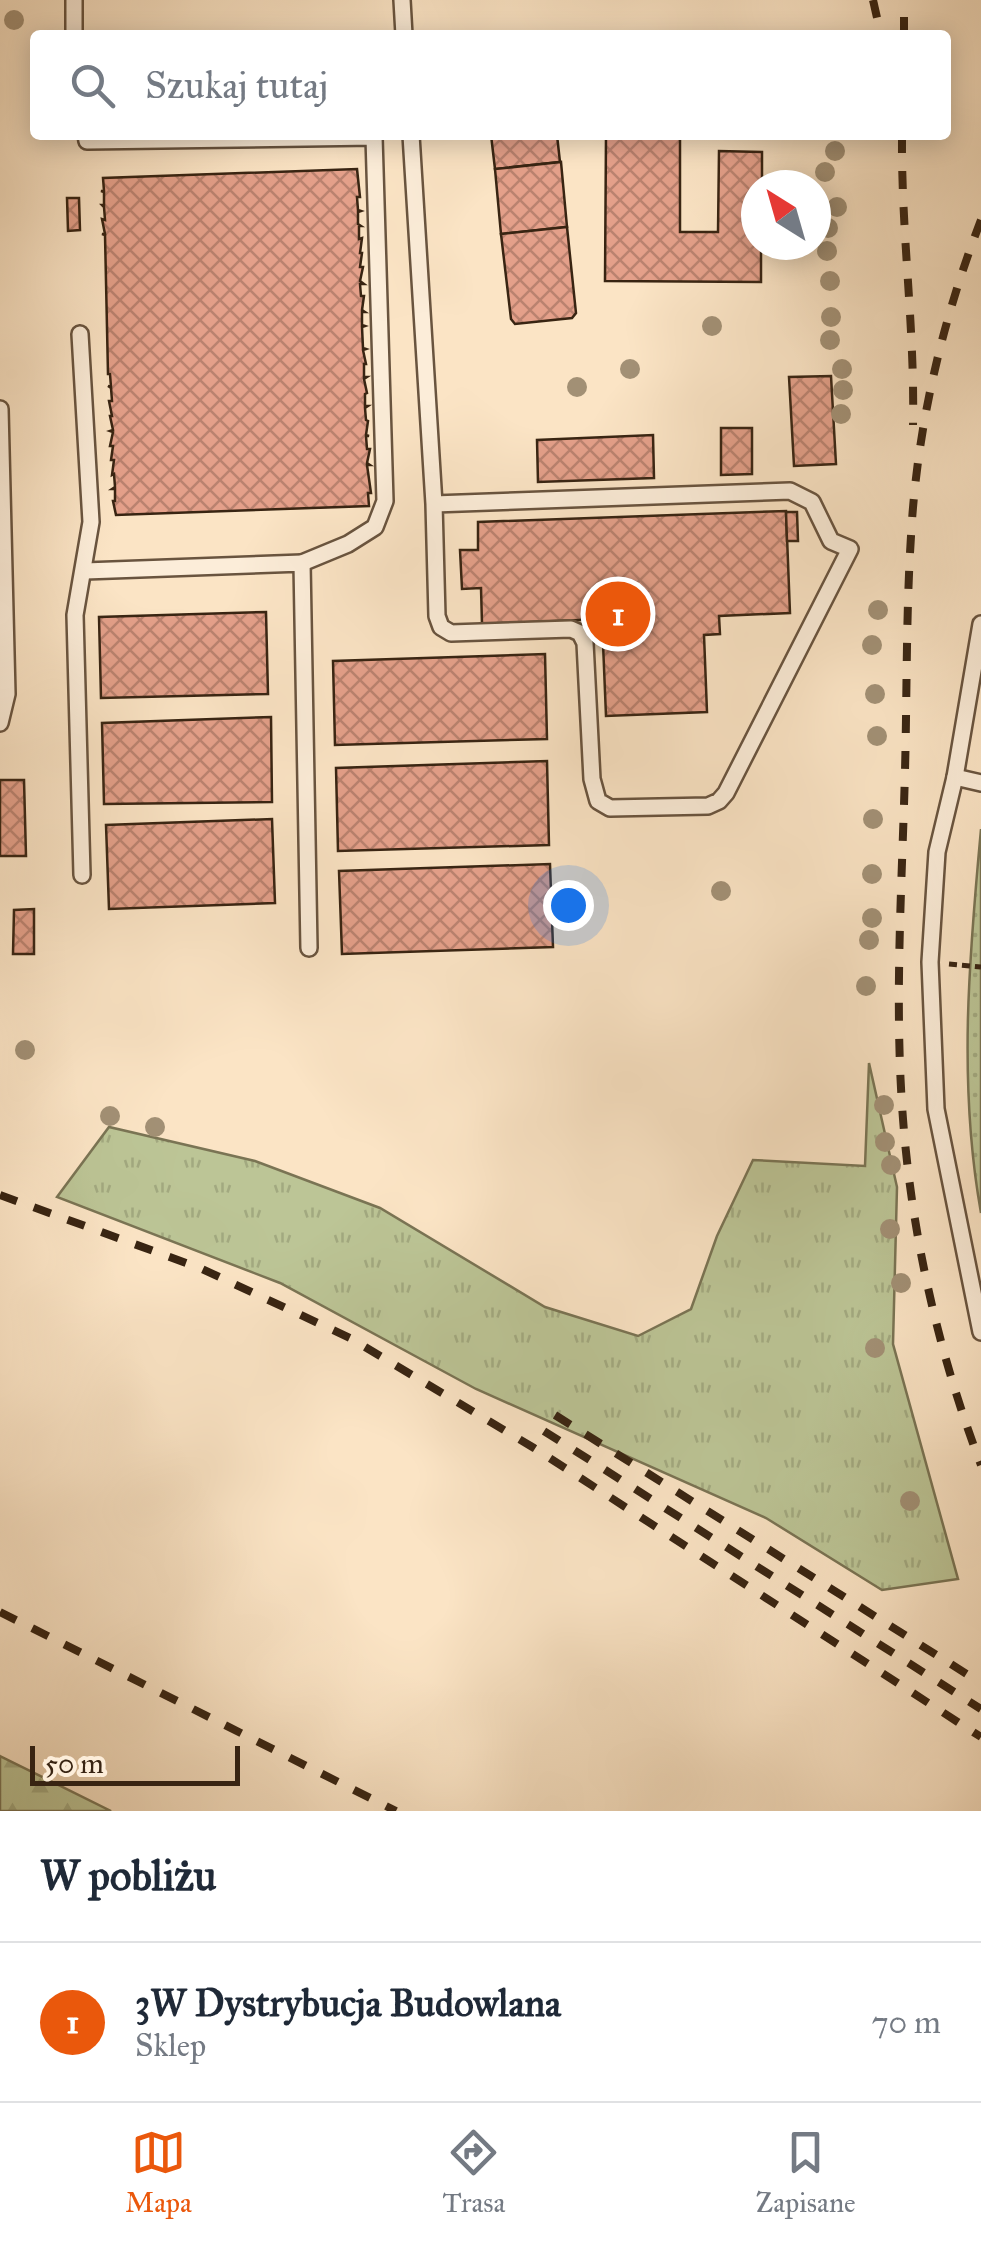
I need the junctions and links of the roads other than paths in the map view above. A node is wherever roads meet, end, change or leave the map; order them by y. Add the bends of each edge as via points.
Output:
1 (74, 0) edge
2 (402, 0) edge
3 (74, 30) edge
4 (404, 30) edge
5 (87, 140) edge
6 (202, 140) edge
7 (374, 140) edge
8 (410, 140) edge
9 (80, 334) dead end
10 (0, 409) edge
11 (434, 504) junction
12 (302, 563) junction
13 (84, 571) junction
14 (981, 624) edge
15 (0, 723) edge
16 (955, 778) junction
17 (981, 783) edge
18 (82, 875) dead end
19 (309, 948) dead end
20 (981, 1332) edge

1 - 3 lane
2 - 4 lane
5 - 6 lane
7 - 12 lane via 385,501 375,526
8 - 11 lane
9 - 13 lane via 91,522
10 - 15 lane via 6,616
11 - 11 lane via 790,491 812,502 831,541 850,549 718,801 610,808 598,800 592,779 580,634 451,633 440,627
12 - 13 lane
12 - 19 lane
13 - 18 lane via 75,615
14 - 16 lane
16 - 17 lane
16 - 20 lane via 937,852 930,962 936,1109

